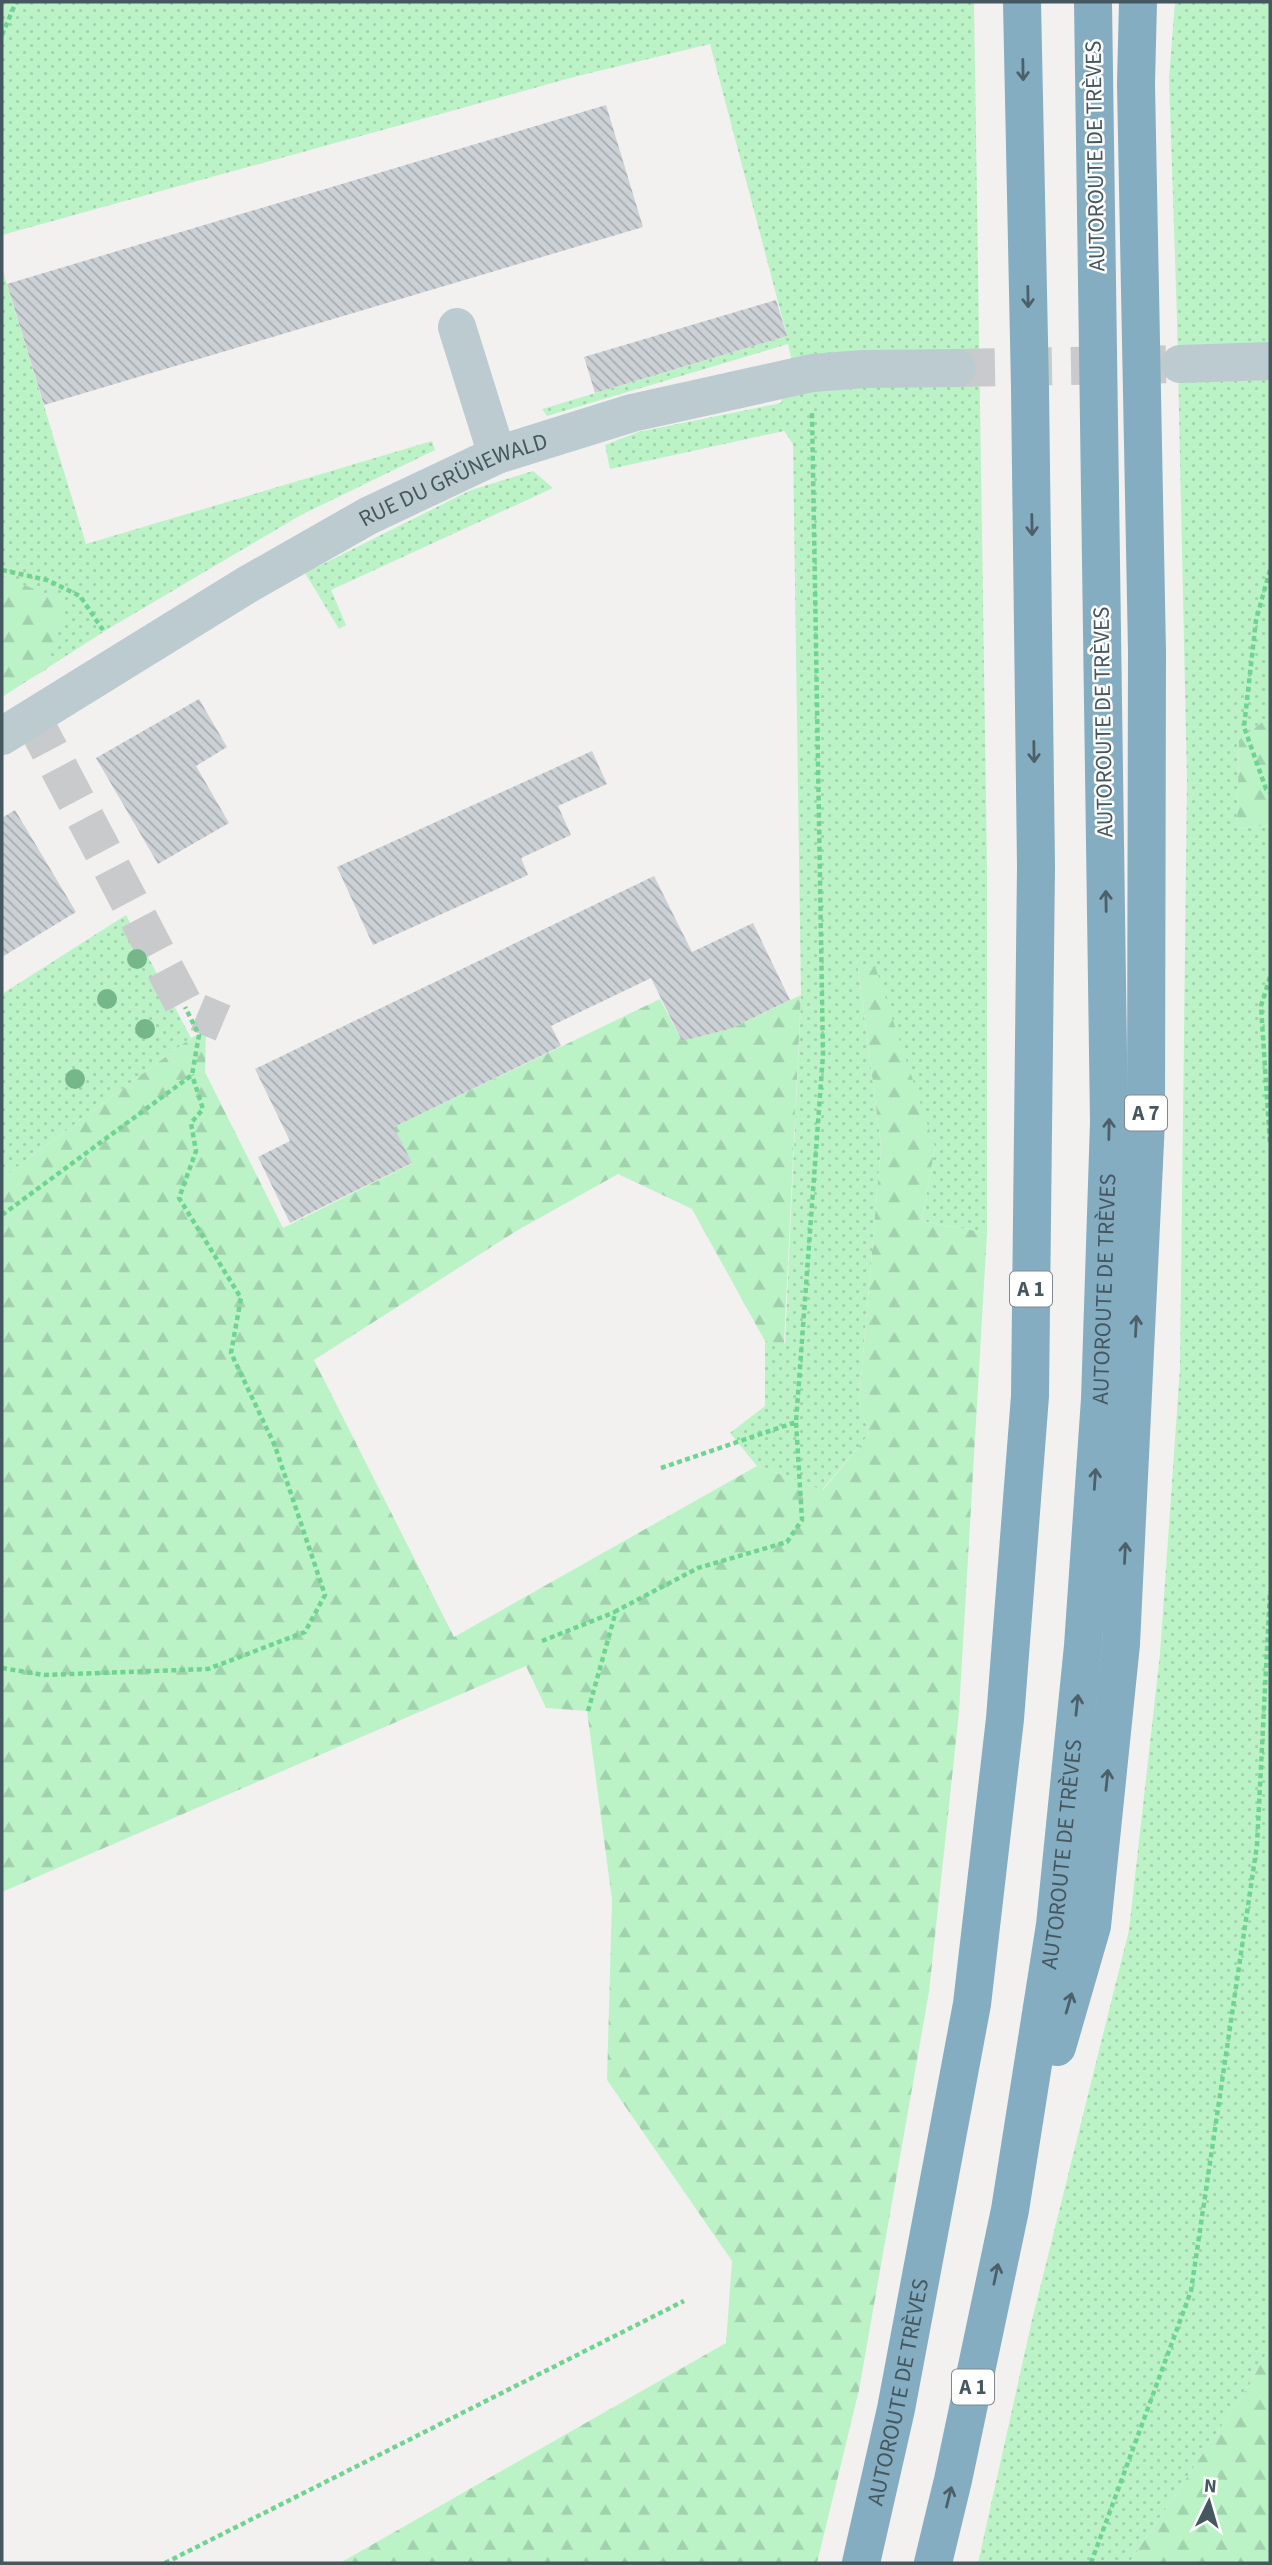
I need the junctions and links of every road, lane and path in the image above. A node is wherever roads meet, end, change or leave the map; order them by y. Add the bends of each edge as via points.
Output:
1 (16, 2) edge
2 (1022, 2) edge
3 (1093, 2) edge
4 (1138, 2) edge
5 (2, 35) edge
6 (457, 327) dead end
7 (1270, 362) edge
8 (1180, 364) tunnel mouth
9 (957, 368) tunnel mouth
10 (812, 373) junction
11 (496, 455) junction
12 (2, 570) edge
13 (1270, 570) edge
14 (123, 660) junction
15 (2, 736) edge
16 (1270, 792) edge
17 (1270, 977) edge
18 (185, 1007) dead end
19 (192, 1075) junction
20 (1270, 1144) edge
21 (2, 1215) edge
22 (796, 1422) junction
23 (661, 1468) dead end
24 (1270, 1591) edge
25 (616, 1611) junction
26 (542, 1641) dead end
27 (2, 1668) edge
28 (587, 1710) dead end
29 (1010, 2210) junction
30 (684, 2301) dead end
31 (165, 2563) edge
32 (861, 2563) edge
33 (933, 2563) edge
34 (1091, 2563) edge

1 - 5 path
2 -> 32 highway, AUTOROUTE DE TRÈVES / A 1 via 1036,866 1030,1396 1006,1719 972,2004 896,2409
29 -> 3 highway, AUTOROUTE DE TRÈVES / A 1 via 1055,1925 1083,1646 1100,1399 1109,1122
29 -> 4 highway, A 7 via 1092,1926 1121,1644 1146,1121 1147,651
6 - 11 street
7 - 8 street
9 - 10 street, RUE DU GRÜNEWALD
10 - 11 street, RUE DU GRÜNEWALD via 632,413
10 - 22 path via 823,1055
11 - 14 street, RUE DU GRÜNEWALD via 368,516
12 - 14 path via 47,580 80,596
13 - 16 path via 1256,620 1244,727
14 - 15 street, RUE DU GRÜNEWALD
17 - 20 path via 1261,1006
18 - 19 path via 199,1035
19 - 21 path
19 - 27 path via 203,1109 191,1123 196,1151 179,1198 241,1298 231,1353 275,1446 325,1595 305,1632 208,1669 44,1675
22 - 23 path
22 - 25 path via 802,1520 787,1542 698,1568
24 - 34 path via 1257,1845 1191,2291
25 - 26 path
25 - 28 path
33 -> 29 highway, AUTOROUTE DE TRÈVES / A 1
30 - 31 path

